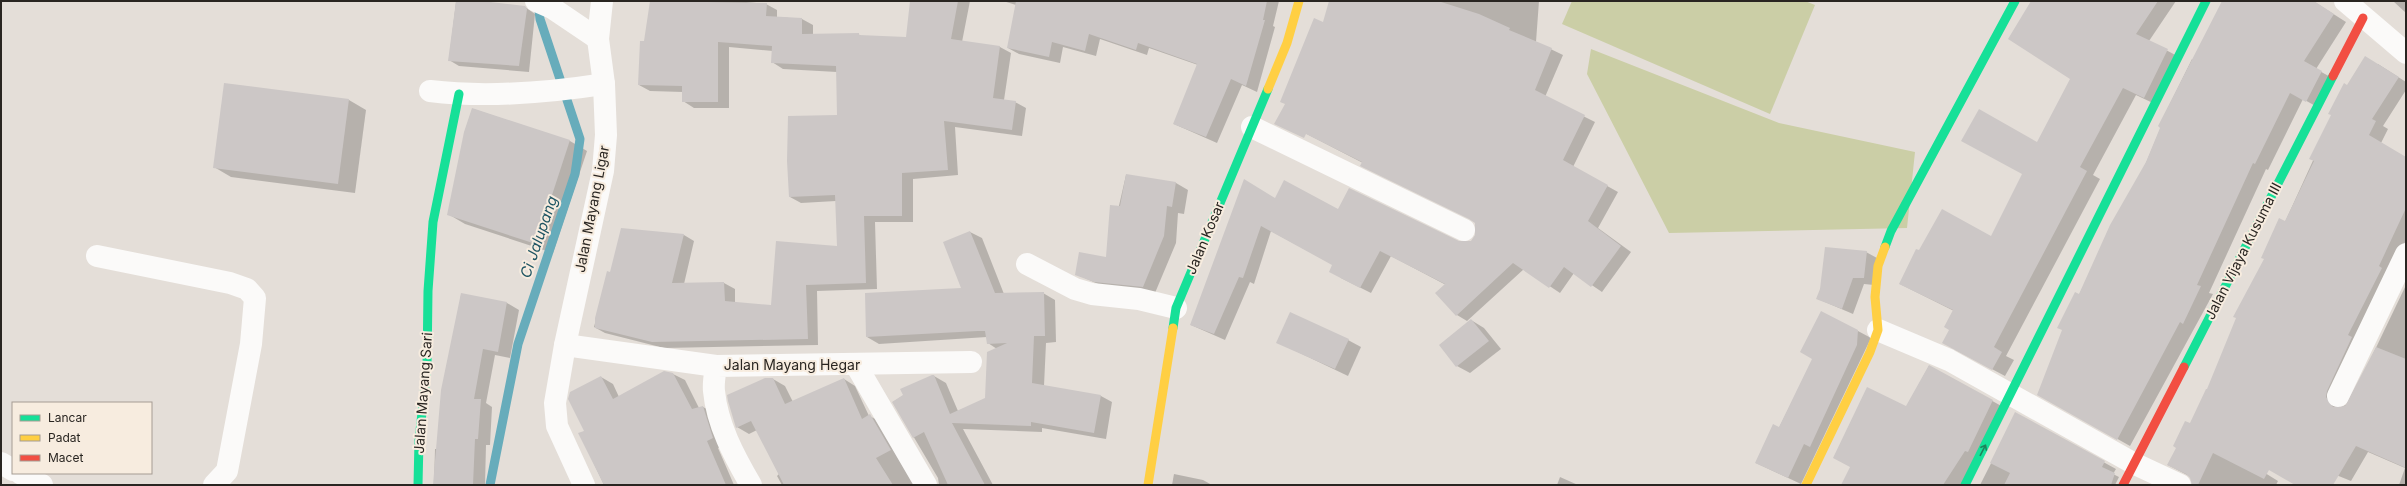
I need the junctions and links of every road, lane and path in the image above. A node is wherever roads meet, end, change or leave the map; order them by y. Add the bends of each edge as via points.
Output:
1 (602, 1) edge
2 (1299, 1) edge
3 (2015, 1) edge
4 (2206, 1) edge
5 (544, 5) edge
6 (2355, 7) edge
7 (598, 39) junction
8 (2406, 53) edge
9 (604, 84) junction
10 (430, 91) dead end
11 (458, 94) junction
12 (1252, 127) junction
13 (1464, 230) dead end
14 (2406, 254) edge
15 (96, 256) dead end
16 (1027, 264) dead end
17 (1176, 308) junction
18 (1878, 330) junction
19 (565, 345) junction
20 (971, 362) dead end
21 (856, 365) junction
22 (716, 366) junction
23 (2011, 394) junction
24 (2338, 396) dead end
25 (1, 463) edge
26 (2133, 464) junction
27 (12, 469) edge
28 (22, 474) edge
29 (224, 480) edge
30 (42, 485) edge
31 (418, 485) edge
32 (584, 485) edge
33 (751, 485) edge
34 (926, 485) edge
35 (1148, 485) edge
36 (1806, 485) edge
37 (1965, 485) edge
38 (2123, 485) edge
39 (2180, 485) edge

1 - 7 street, Jalan Mayang Ligar
2 - 12 street, Jalan Kosar via 1287,43
3 - 18 street via 1891,231 1878,266 1875,297
4 - 23 street
5 - 7 street
6 - 8 street
6 - 26 street, Jalan Vijaya Kusuma III
7 - 9 street, Jalan Mayang Ligar
9 - 11 street via 545,91
9 - 19 street, Jalan Mayang Ligar via 606,135 603,171
10 - 11 street
11 - 31 street, Jalan Mayang Sari via 433,222 427,367 419,440
12 - 13 street
12 - 17 street, Jalan Kosar
14 - 24 street
15 - 29 street via 230,283 247,289 255,298 251,344
16 - 17 street via 1075,289
17 - 35 street, Jalan Kosar
18 - 23 street via 1949,360
18 - 36 street via 1870,352
19 - 22 street
19 - 32 street, Jalan Mayang Ligar via 554,403 557,426
20 - 21 street, Jalan Mayang Hegar
21 - 22 street, Jalan Mayang Hegar
21 - 34 street
22 - 33 street, Jalan Mayang Hegar via 713,389 717,413 736,460
23 - 26 street
37 -> 23 street
25 - 27 street
26 - 38 street, Jalan Vijaya Kusuma III
26 - 39 street
28 - 30 street

